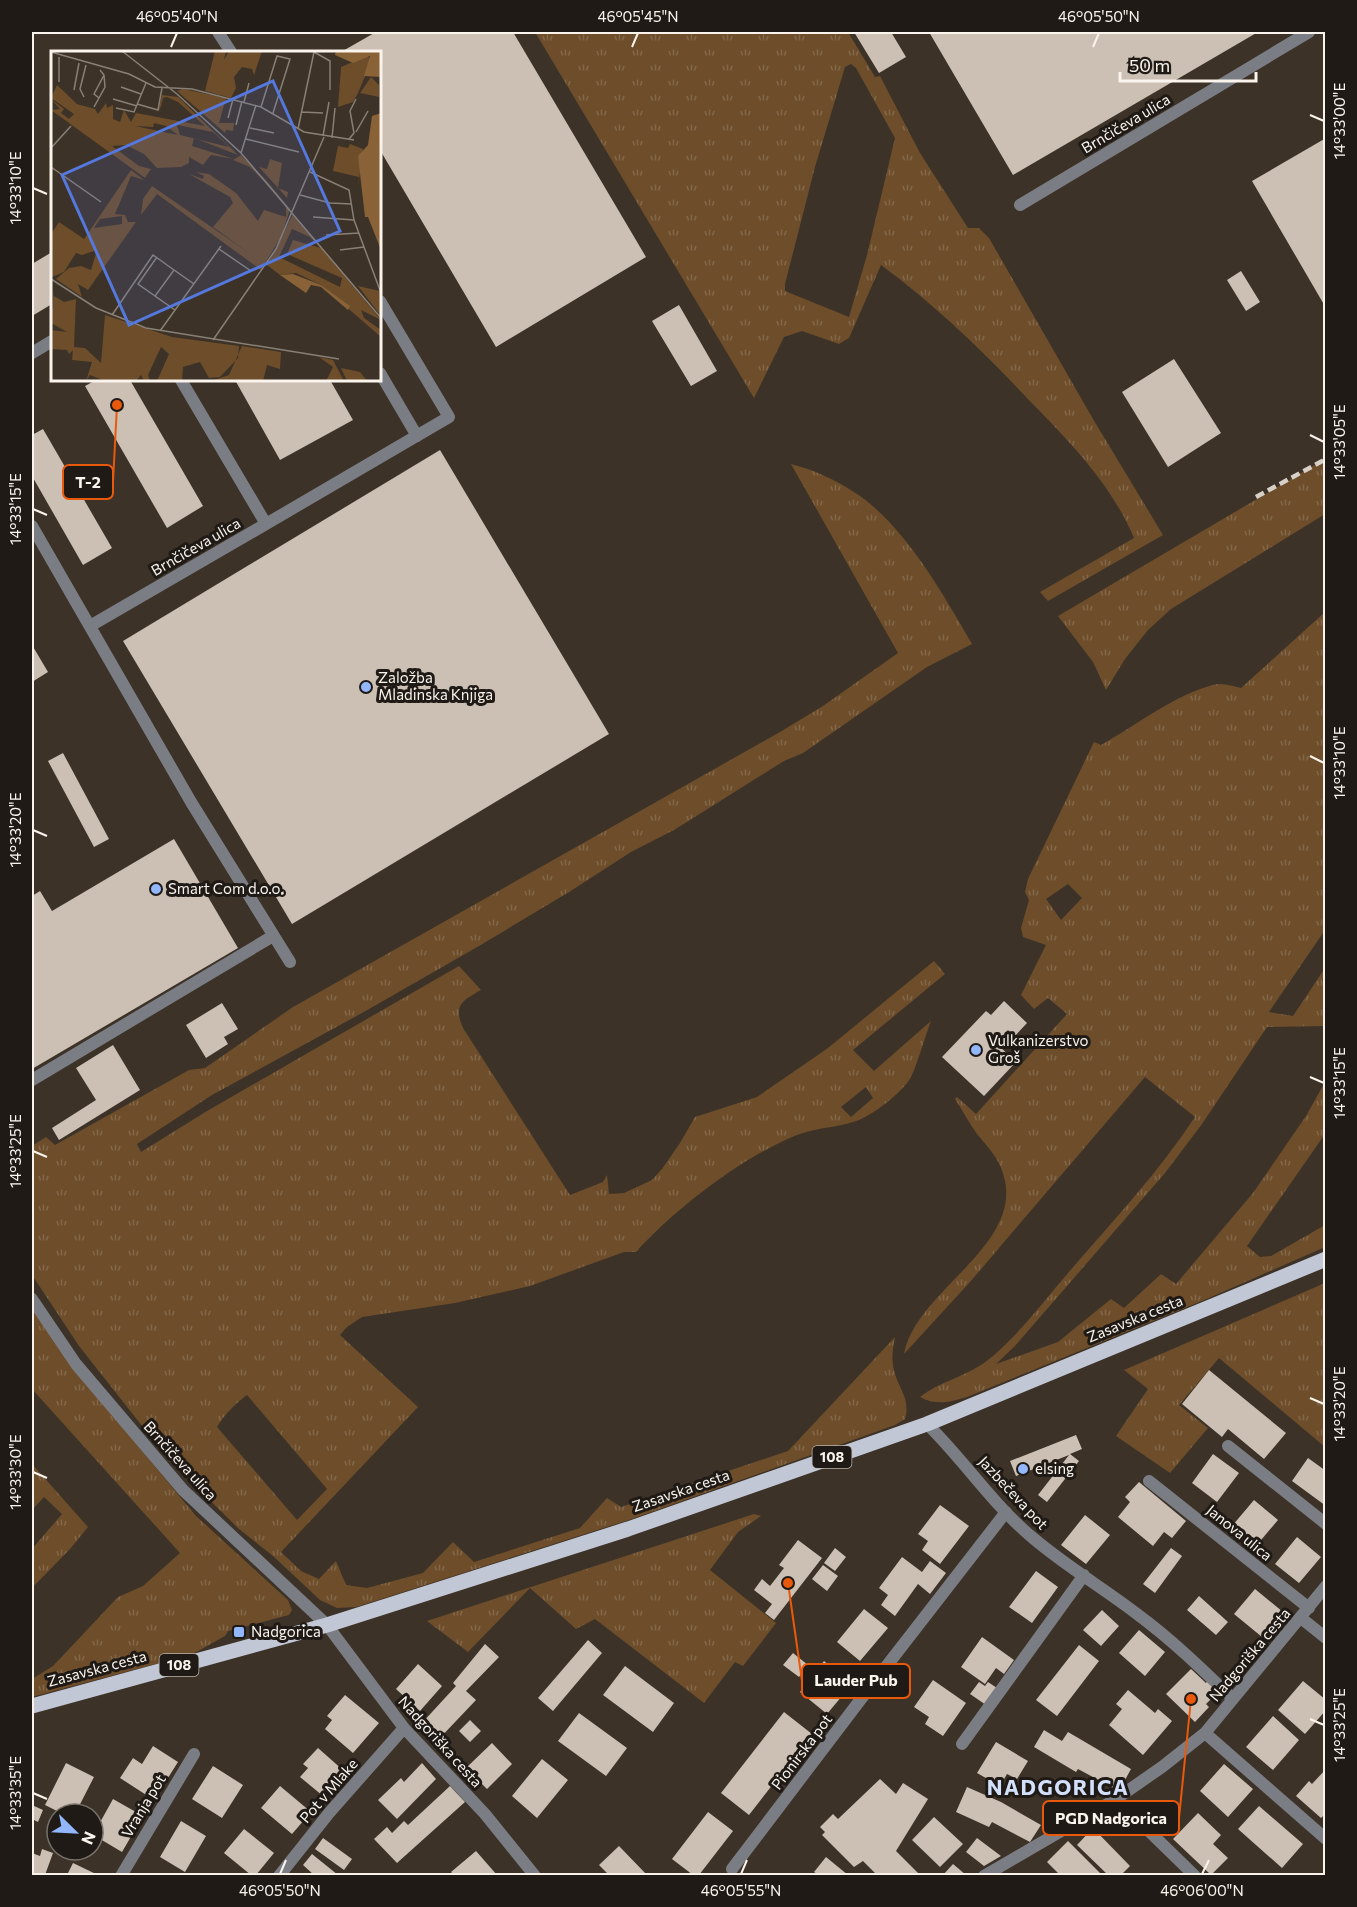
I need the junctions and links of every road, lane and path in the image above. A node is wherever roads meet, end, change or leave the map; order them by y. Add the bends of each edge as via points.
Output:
1 (218, 32) edge
2 (1309, 32) edge
3 (230, 51) edge
4 (1020, 205) dead end
5 (381, 303) edge
6 (51, 342) edge
7 (32, 353) edge
8 (381, 375) edge
9 (182, 381) edge
10 (417, 436) junction
11 (266, 524) junction
12 (32, 526) edge
13 (90, 626) junction
14 (273, 936) junction
15 (290, 962) dead end
16 (32, 1080) edge
17 (1326, 1259) edge
18 (32, 1299) edge
19 (927, 1424) junction
20 (1228, 1446) dead end
21 (1149, 1481) dead end
22 (1006, 1512) junction
23 (1326, 1524) edge
24 (1084, 1575) junction
25 (1326, 1586) edge
26 (1305, 1613) junction
27 (327, 1625) junction
28 (1326, 1638) edge
29 (1233, 1699) junction
30 (32, 1706) edge
31 (404, 1728) junction
32 (1205, 1733) junction
33 (962, 1744) dead end
34 (194, 1754) dead end
35 (1116, 1799) junction
36 (1326, 1839) edge
37 (732, 1869) dead end
38 (121, 1875) edge
39 (279, 1875) edge
40 (535, 1875) edge
41 (984, 1875) edge
42 (1195, 1875) edge

1 - 3 street
2 - 4 street, Brnčičeva ulica
5 - 10 street via 449,417
6 - 7 street
8 - 10 street
9 - 11 street, Brnčičeva ulica
10 - 11 street
11 - 13 street, Brnčičeva ulica
12 - 13 street
13 - 14 street
14 - 15 street
14 - 16 street
17 - 19 main road, Zasavska cesta / 108
18 - 27 street, Brnčičeva ulica via 76,1364 183,1490
19 - 22 street, Jazbečeva pot
19 - 27 main road, Zasavska cesta / 108 via 628,1529
20 - 23 street
21 - 26 street, Janova ulica
22 - 24 street, Jazbečeva pot via 1032,1538
22 - 37 street, Pionirska pot
24 - 29 street, Jazbečeva pot via 1140,1616
24 - 33 street
25 - 26 street, Nadgoriška cesta
26 - 28 street, Janova ulica
26 - 29 street, Nadgoriška cesta
27 - 30 main road, Zasavska cesta / 108
27 - 31 street, Nadgoriška cesta
29 - 32 street, Nadgoriška cesta
31 - 39 street, Pot v Mlake
31 - 40 street, Nadgoriška cesta via 485,1814
32 - 35 street, Nadgoriška cesta
32 - 36 street
34 - 38 street, Vranja pot
35 - 41 street, Nadgoriška cesta
35 - 42 street

